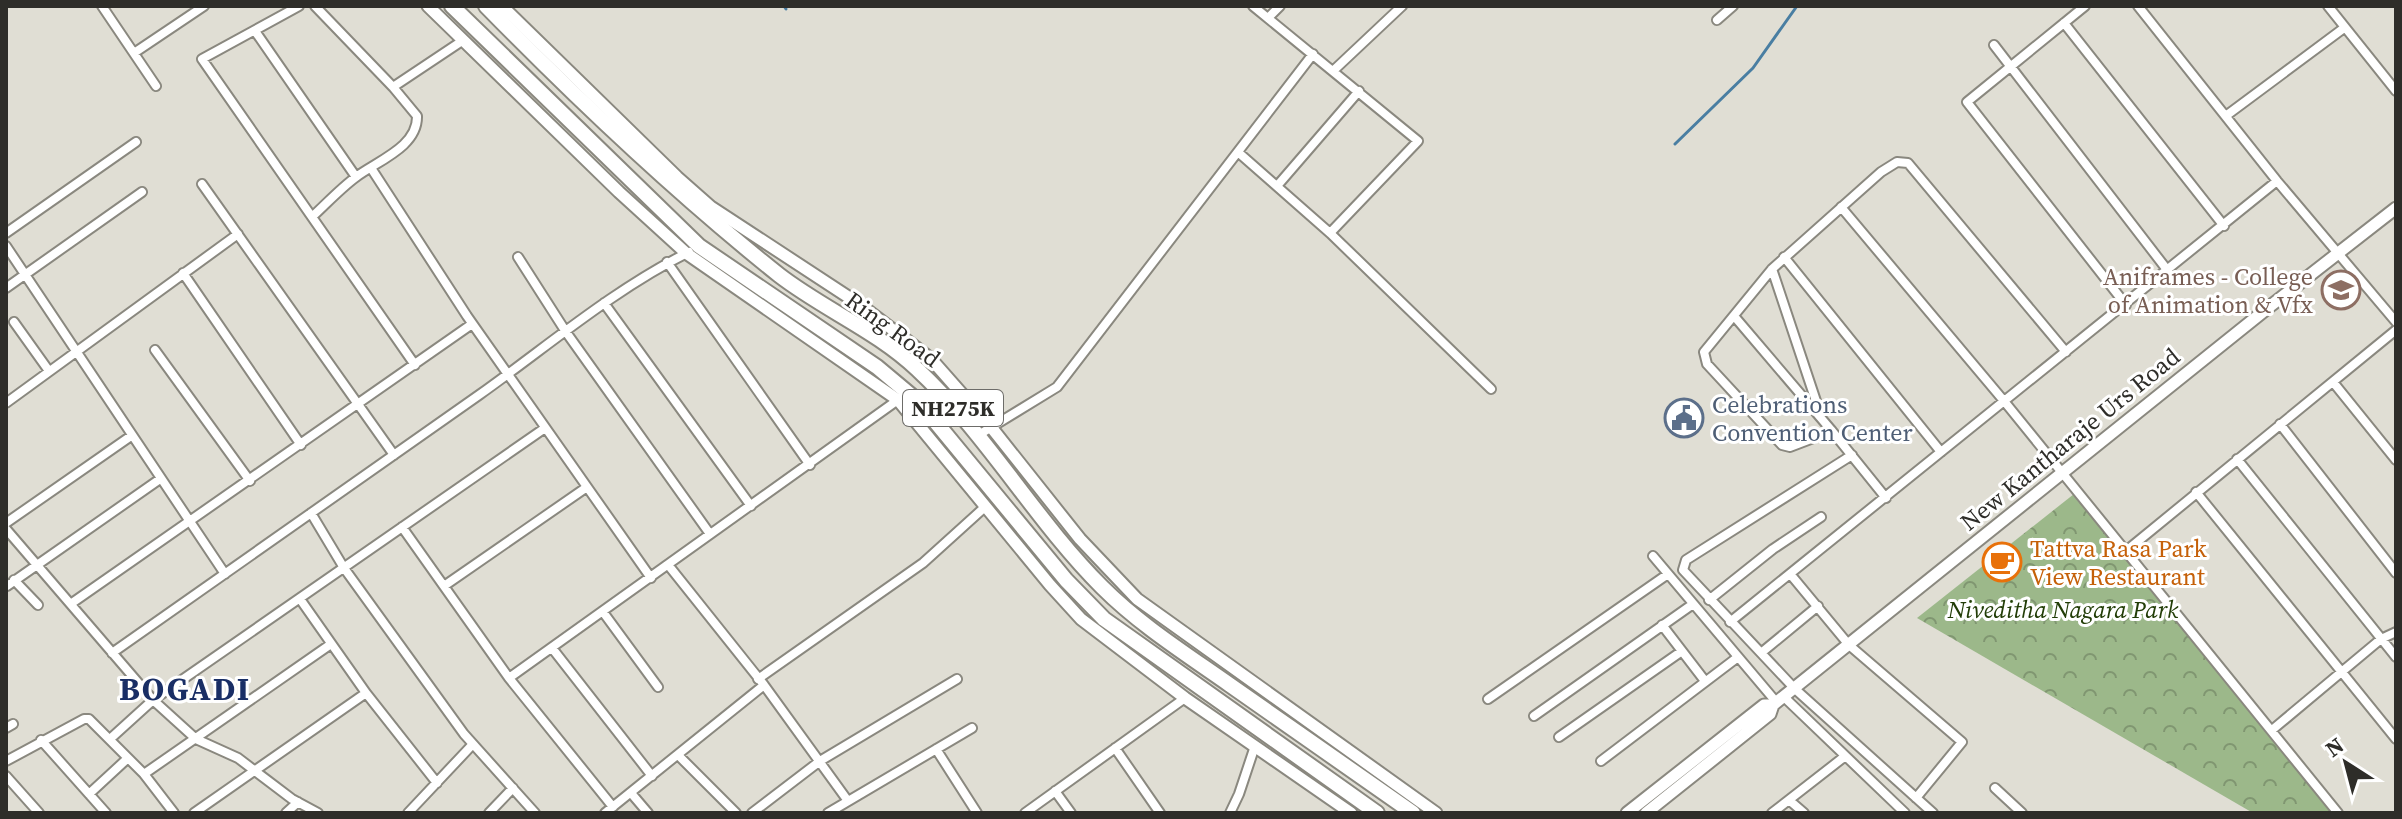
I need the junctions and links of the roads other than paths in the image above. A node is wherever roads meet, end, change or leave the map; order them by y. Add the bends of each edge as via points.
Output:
1 (204, 6) edge
2 (299, 6) edge
3 (315, 6) edge
4 (428, 6) edge
5 (452, 6) edge
6 (1253, 6) edge
7 (1280, 6) edge
8 (1402, 6) edge
9 (1733, 6) edge
10 (2085, 6) edge
11 (2138, 6) edge
12 (2328, 6) edge
13 (105, 7) edge
14 (495, 7) edge
15 (1268, 18) junction
16 (1717, 20) dead end
17 (2064, 23) junction
18 (2344, 28) junction
19 (255, 31) junction
20 (462, 41) junction
21 (1994, 45) dead end
22 (134, 53) junction
23 (1313, 54) junction
24 (2011, 67) junction
25 (1334, 70) junction
26 (156, 86) dead end
27 (393, 87) junction
28 (1359, 91) junction
29 (2396, 91) edge
30 (2227, 115) junction
31 (136, 142) dead end
32 (1239, 153) junction
33 (371, 168) junction
34 (356, 177) junction
35 (2277, 181) junction
36 (202, 184) dead end
37 (1277, 186) junction
38 (142, 192) dead end
39 (1841, 207) junction
40 (2396, 208) edge
41 (313, 216) junction
42 (2224, 226) junction
43 (6, 233) edge
44 (1330, 233) junction
45 (238, 234) junction
46 (6, 246) edge
47 (699, 246) junction
48 (2339, 252) junction
49 (686, 253) junction
50 (518, 257) dead end
51 (1784, 257) junction
52 (667, 262) junction
53 (1772, 269) junction
54 (2168, 271) junction
55 (183, 273) junction
56 (25, 275) junction
57 (6, 288) edge
58 (604, 303) junction
59 (2126, 305) junction
60 (1734, 316) junction
61 (14, 322) dead end
62 (2396, 322) edge
63 (472, 324) junction
64 (2396, 330) edge
65 (566, 332) junction
66 (155, 350) dead end
67 (75, 352) junction
68 (2066, 352) junction
69 (415, 365) junction
70 (49, 371) junction
71 (508, 375) junction
72 (2333, 382) junction
73 (1491, 389) dead end
74 (904, 396) junction
75 (7, 400) edge
76 (2004, 401) junction
77 (359, 404) junction
78 (1821, 418) junction
79 (2280, 424) junction
80 (991, 427) junction
81 (545, 428) junction
82 (1832, 431) junction
83 (131, 436) junction
84 (977, 436) junction
85 (301, 445) junction
86 (1941, 452) junction
87 (394, 455) junction
88 (1852, 455) junction
89 (2237, 459) junction
90 (2396, 460) edge
91 (810, 465) junction
92 (2062, 475) junction
93 (160, 479) junction
94 (250, 481) junction
95 (587, 487) junction
96 (2196, 492) junction
97 (1886, 498) junction
98 (751, 506) junction
99 (986, 506) junction
100 (311, 513) junction
101 (1821, 517) dead end
102 (189, 523) junction
103 (6, 526) edge
104 (402, 527) junction
105 (710, 534) junction
106 (2126, 551) junction
107 (1653, 556) dead end
108 (37, 563) junction
109 (669, 566) junction
110 (344, 568) junction
111 (2396, 573) edge
112 (225, 574) junction
113 (1668, 574) junction
114 (1791, 575) junction
115 (651, 578) junction
116 (10, 583) edge
117 (444, 586) junction
118 (300, 599) junction
119 (1709, 600) junction
120 (72, 603) junction
121 (1693, 604) junction
122 (38, 605) dead end
123 (1818, 606) junction
124 (603, 612) junction
125 (1730, 622) junction
126 (1662, 625) junction
127 (2396, 632) edge
128 (2381, 639) junction
129 (331, 644) junction
130 (1849, 645) junction
131 (552, 648) junction
132 (1682, 651) junction
133 (112, 653) junction
134 (1761, 653) junction
135 (1738, 657) junction
136 (2396, 657) edge
137 (2340, 671) junction
138 (509, 678) junction
139 (957, 679) dead end
140 (1705, 681) junction
141 (761, 682) junction
142 (658, 687) dead end
143 (1795, 689) junction
144 (366, 693) junction
145 (1185, 698) junction
146 (1488, 699) dead end
147 (153, 700) junction
148 (1778, 702) junction
149 (1534, 716) dead end
150 (972, 728) dead end
151 (2272, 730) junction
152 (1559, 737) dead end
153 (110, 739) junction
154 (196, 739) junction
155 (2396, 739) edge
156 (41, 740) junction
157 (473, 744) junction
158 (1255, 746) junction
159 (1115, 748) junction
160 (936, 749) junction
161 (678, 755) junction
162 (1844, 757) junction
163 (128, 758) junction
164 (6, 761) edge
165 (820, 761) junction
166 (1601, 761) dead end
167 (256, 771) junction
168 (144, 774) junction
169 (6, 776) edge
170 (652, 776) junction
171 (437, 783) junction
172 (513, 788) junction
173 (1995, 788) dead end
174 (1055, 791) junction
175 (631, 793) junction
176 (89, 794) junction
177 (1916, 798) junction
178 (1789, 800) junction
179 (848, 801) junction
180 (298, 802) junction
181 (613, 807) junction
182 (39, 813) edge
183 (106, 813) edge
184 (174, 813) edge
185 (194, 813) edge
186 (286, 813) edge
187 (318, 813) edge
188 (408, 813) edge
189 (489, 813) edge
190 (535, 813) edge
191 (605, 813) edge
192 (648, 813) edge
193 (736, 813) edge
194 (752, 813) edge
195 (828, 813) edge
196 (977, 813) edge
197 (1025, 813) edge
198 (1071, 813) edge
199 (1160, 813) edge
200 (1230, 813) edge
201 (1351, 813) edge
202 (1377, 813) edge
203 (1413, 813) edge
204 (1436, 813) edge
205 (1627, 813) edge
206 (1646, 813) edge
207 (1772, 813) edge
208 (1804, 813) edge
209 (1905, 813) edge
210 (1933, 813) edge
211 (2022, 813) edge
212 (2338, 813) edge

1 - 22 street
2 - 19 street
3 - 27 street
4 - 20 street
5 - 47 highway, Ring Road / NH275K
6 - 15 street
7 - 15 street
8 - 25 street
9 - 16 street
10 - 17 street
11 - 30 street
12 - 18 street
13 - 22 street
14 - 80 street via 711,207 859,304 931,359
14 - 84 highway, Ring Road / NH275K via 558,80 711,221 794,287 909,362
15 - 23 street
17 - 24 street
17 - 42 street
18 - 29 street
18 - 30 street
19 - 34 street
19 - 41 street via 202,59
20 - 27 street
20 - 49 street
21 - 24 street
22 - 26 street
23 - 25 street
23 - 32 street
24 - 54 street
24 - 59 street via 1967,102
25 - 28 street
27 - 33 street via 417,116 415,132
28 - 37 street
28 - 44 street via 1418,141
30 - 35 street
31 - 43 street
32 - 37 street
32 - 80 street via 1057,387
33 - 34 street
33 - 63 street
34 - 41 street
35 - 42 street
35 - 48 street
36 - 45 street
37 - 44 street
38 - 56 street
39 - 51 street
39 - 68 street via 1897,162 1908,163
39 - 76 street
40 - 48 street, New Kantharaje Urs Road
41 - 69 street
42 - 54 street
44 - 73 street
45 - 55 street
45 - 77 street
46 - 56 street
47 - 49 street
47 - 74 highway, Ring Road / NH275K via 877,367
48 - 62 street
48 - 92 street, New Kantharaje Urs Road
49 - 52 street
49 - 74 street
50 - 65 street
51 - 53 street
51 - 86 street
52 - 58 street
52 - 91 street
53 - 60 street
53 - 78 street
54 - 59 street
55 - 67 street
55 - 85 street
56 - 57 street
56 - 67 street
58 - 65 street
58 - 98 street
59 - 68 street
60 - 78 street
60 - 82 street via 1704,352 1707,364 1782,445 1790,447
61 - 70 street
63 - 69 street
63 - 71 street
64 - 72 street
65 - 71 street
65 - 105 street
66 - 94 street
67 - 70 street
67 - 83 street
68 - 76 street
69 - 77 street
70 - 75 street
71 - 81 street
71 - 87 street
72 - 79 street
72 - 90 street
74 - 91 street
74 - 99 street
74 - 202 highway, Ring Road / NH275K via 941,426 1104,619
76 - 86 street
76 - 92 street
77 - 85 street
77 - 87 street
78 - 82 street
79 - 89 street
79 - 111 street
80 - 84 street
80 - 204 street via 1080,539 1137,599
81 - 95 street
81 - 104 street
82 - 88 street
83 - 93 street
83 - 103 street
84 - 203 highway, Ring Road / NH275K via 1120,604
85 - 94 street
86 - 97 street
87 - 100 street
88 - 97 street
88 - 119 street via 1686,560 1683,570
89 - 96 street
89 - 128 street
91 - 98 street
92 - 106 street
92 - 130 street, New Kantharaje Urs Road
93 - 102 street
93 - 108 street
94 - 102 street
95 - 115 street
95 - 117 street
96 - 106 street
96 - 137 street
97 - 114 street
98 - 105 street
99 - 141 street via 923,563
99 - 145 street via 1081,619
100 - 110 street
100 - 112 street
101 - 119 street
102 - 112 street
102 - 120 street
103 - 108 street
104 - 110 street
104 - 117 street
105 - 109 street
106 - 151 street
107 - 113 street
108 - 116 street
108 - 120 street
109 - 115 street
109 - 141 street
110 - 118 street
110 - 157 street
112 - 133 street
113 - 121 street
113 - 146 street
114 - 123 street
114 - 125 street
115 - 124 street
116 - 122 street
117 - 138 street
118 - 129 street
118 - 147 street
119 - 125 street
120 - 133 street
121 - 126 street
121 - 135 street
123 - 130 street
123 - 134 street
124 - 131 street
124 - 142 street
125 - 134 street
126 - 132 street
126 - 149 street
127 - 128 street
128 - 136 street
128 - 137 street
129 - 144 street
129 - 154 street
130 - 143 street, New Kantharaje Urs Road
130 - 177 street via 1962,742
131 - 138 street
131 - 170 street
132 - 140 street
132 - 152 street
133 - 147 street
134 - 143 street
135 - 140 street
135 - 148 street
137 - 151 street
137 - 155 street
138 - 181 street
139 - 165 street
140 - 166 street
141 - 161 street
141 - 165 street
143 - 148 street, New Kantharaje Urs Road
143 - 177 street
144 - 167 street
144 - 171 street
145 - 158 street
145 - 159 street
147 - 153 street
147 - 154 street
148 - 162 street
148 - 205 street, New Kantharaje Urs Road via 1764,705
148 - 206 street, New Kantharaje Urs Road via 1770,714
150 - 160 street
151 - 212 street
153 - 156 street via 95,722 84,719
153 - 163 street
154 - 167 street
154 - 168 street
156 - 164 street
156 - 176 street
157 - 171 street
157 - 172 street
158 - 200 street
158 - 201 street
159 - 174 street
159 - 199 street
160 - 179 street
160 - 196 street
161 - 170 street
161 - 193 street
162 - 178 street
162 - 209 street
163 - 168 street
163 - 176 street
165 - 179 street
165 - 194 street
167 - 180 street
167 - 185 street
168 - 184 street
169 - 182 street
170 - 175 street
171 - 188 street
172 - 189 street
172 - 190 street
173 - 211 street
174 - 197 street
174 - 198 street
175 - 181 street
175 - 192 street
176 - 183 street
177 - 210 street
178 - 207 street
178 - 208 street
179 - 195 street
180 - 186 street
180 - 187 street
181 - 191 street

